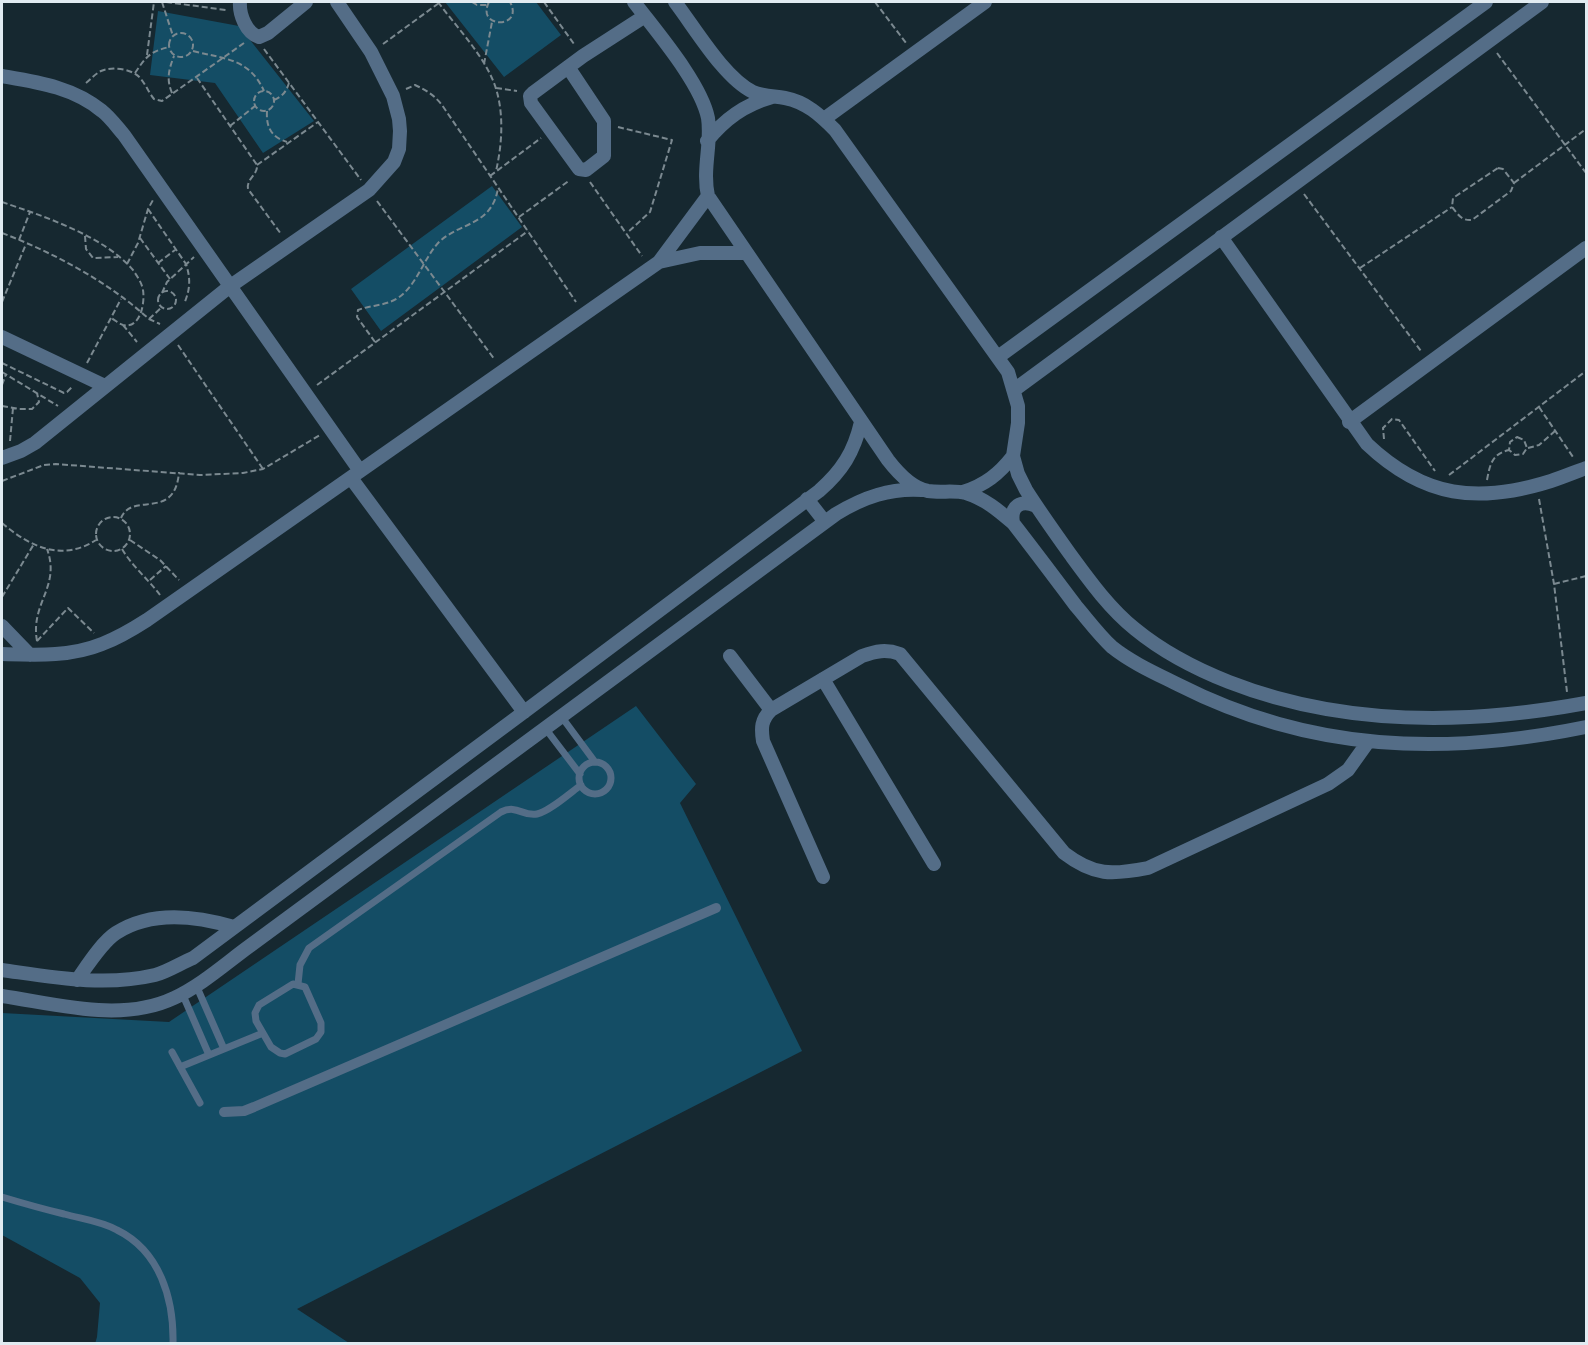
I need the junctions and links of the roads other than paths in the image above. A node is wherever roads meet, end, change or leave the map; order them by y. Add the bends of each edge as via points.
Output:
1 (240, 2) edge
2 (306, 2) edge
3 (337, 2) edge
4 (634, 2) edge
5 (675, 2) edge
6 (985, 2) edge
7 (1486, 2) edge
8 (1542, 2) edge
9 (645, 16) junction
10 (568, 68) junction
11 (2, 76) edge
12 (772, 97) junction
13 (824, 119) junction
14 (707, 141) junction
15 (708, 196) junction
16 (1221, 237) junction
17 (1587, 248) edge
18 (746, 253) junction
19 (655, 265) junction
20 (229, 287) junction
21 (2, 336) edge
22 (998, 357) junction
23 (105, 386) junction
24 (1014, 390) junction
25 (861, 422) junction
26 (1349, 422) junction
27 (1013, 456) junction
28 (3, 458) edge
29 (1584, 469) edge
30 (355, 474) junction
31 (927, 491) junction
32 (963, 492) junction
33 (807, 499) junction
34 (1035, 506) junction
35 (825, 522) junction
36 (1013, 523) junction
37 (2, 626) edge
38 (36, 650) junction
39 (2, 654) edge
40 (730, 656) dead end
41 (823, 679) junction
42 (1587, 703) edge
43 (771, 710) junction
44 (524, 712) junction
45 (561, 716) junction
46 (1587, 727) edge
47 (545, 728) junction
48 (1368, 742) junction
49 (595, 762) junction
50 (580, 774) junction
51 (581, 785) junction
52 (934, 864) dead end
53 (823, 877) dead end
54 (716, 908) dead end
55 (234, 927) junction
56 (2, 970) edge
57 (77, 980) junction
58 (298, 984) junction
59 (196, 985) junction
60 (182, 993) junction
61 (2, 996) edge
62 (263, 1033) junction
63 (224, 1049) junction
64 (172, 1052) dead end
65 (209, 1055) junction
66 (180, 1067) junction
67 (200, 1103) dead end
68 (224, 1112) dead end
69 (2, 1197) edge
70 (173, 1344) edge

1 - 2 street via 242,18 254,36 263,36
3 - 20 street via 371,52 393,96 399,119 399,149 394,162 369,190
4 - 9 street
5 - 12 street via 738,83
6 - 13 street
7 - 22 street
8 - 16 street
9 - 10 street
9 - 14 street via 699,94 708,120
10 - 10 street via 604,123 604,156 582,170 531,103 530,96
11 - 20 street via 76,94 102,111 124,135
12 - 13 street via 798,102
12 - 14 street via 728,118
13 - 22 street
14 - 15 street
15 - 18 street
15 - 19 street
16 - 24 street
16 - 26 street
17 - 26 street
18 - 19 street via 700,253
18 - 25 street
19 - 30 street
20 - 23 street
20 - 30 street via 330,429
21 - 23 street
22 - 24 street
23 - 28 street via 35,443
24 - 27 street via 1018,423
25 - 31 street via 898,473
25 - 33 street via 847,461
26 - 29 street via 1386,462 1408,476 1459,493 1536,484
27 - 32 street via 992,479
27 - 34 street
30 - 38 street via 147,620 104,644 62,654
30 - 44 street
31 - 32 street
31 - 35 street via 908,489 870,496
32 - 36 street via 982,499
33 - 35 street
33 - 44 street
34 - 36 street via 1020,503 1014,508
34 - 42 street via 1093,586 1133,628 1184,661 1246,689 1319,709 1410,719 1504,715
35 - 45 street
36 - 48 street via 1092,625 1112,647 1139,665 1245,715 1287,728
37 - 38 street
38 - 39 street
40 - 43 street
41 - 43 street
41 - 48 street via 875,651 900,654 1064,853 1081,866 1100,872 1148,868 1328,784 1348,770
41 - 52 street
43 - 53 street via 764,717 764,741
44 - 55 street
45 - 47 street
45 - 49 lane
46 - 48 street via 1508,740
47 - 50 lane
47 - 59 street
49 - 50 lane via 585,766
49 - 51 lane via 609,770 610,785 598,794
50 - 51 lane
51 - 58 lane via 541,813 507,809 482,826 309,948 300,965
54 - 68 street via 254,1107
55 - 57 street via 193,958 157,975
55 - 57 street via 192,917 147,919 115,934
56 - 57 street
58 - 62 lane via 256,1009 256,1021
58 - 62 lane via 305,987 321,1023 319,1036 280,1053
59 - 60 street
59 - 63 lane
60 - 61 street via 152,1006 128,1010
60 - 65 lane
62 - 63 lane
63 - 65 lane
64 - 66 lane
65 - 66 lane
66 - 67 lane
69 - 70 lane via 107,1225 130,1238 159,1270 169,1303

